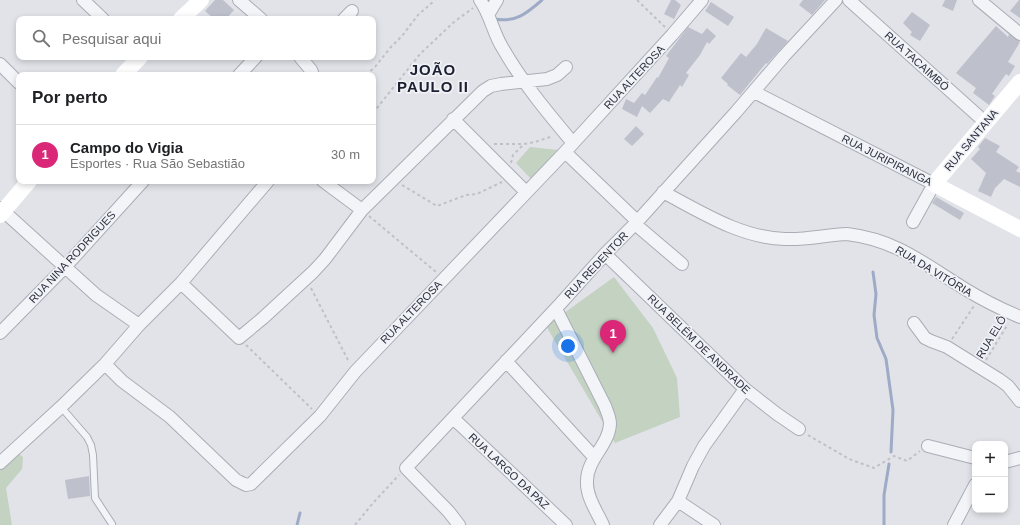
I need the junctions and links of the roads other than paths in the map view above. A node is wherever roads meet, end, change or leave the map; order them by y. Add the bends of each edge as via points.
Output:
1 (83, 0) edge
2 (201, 0) edge
3 (239, 0) edge
4 (497, 0) edge
5 (702, 0) edge
6 (836, 0) edge
7 (849, 0) edge
8 (980, 0) edge
9 (481, 1) edge
10 (488, 15) junction
11 (100, 16) edge
12 (184, 16) edge
13 (258, 16) edge
14 (1020, 34) edge
15 (137, 60) edge
16 (253, 60) edge
17 (305, 60) edge
18 (0, 64) edge
19 (566, 67) dead end
20 (126, 72) edge
21 (242, 72) edge
22 (312, 72) edge
23 (16, 80) edge
24 (523, 81) junction
25 (1020, 82) edge
26 (754, 92) junction
27 (453, 119) junction
28 (985, 122) junction
29 (569, 148) junction
30 (26, 184) edge
31 (140, 184) edge
32 (265, 184) edge
33 (327, 184) edge
34 (934, 184) junction
35 (526, 192) junction
36 (663, 192) junction
37 (362, 210) junction
38 (1, 211) edge
39 (636, 222) junction
40 (914, 222) dead end
41 (1020, 229) edge
42 (605, 254) junction
43 (682, 264) dead end
44 (65, 266) junction
45 (181, 283) junction
46 (556, 309) junction
47 (1017, 316) edge
48 (914, 323) dead end
49 (139, 325) junction
50 (0, 333) edge
51 (506, 361) junction
52 (105, 364) junction
53 (745, 389) junction
54 (1020, 401) edge
55 (61, 407) junction
56 (452, 418) junction
57 (799, 429) road end
58 (928, 446) road end
59 (594, 457) junction
60 (972, 457) edge
61 (1020, 458) edge
62 (1008, 461) edge
63 (0, 463) edge
64 (972, 492) edge
65 (678, 501) junction
66 (112, 524) edge
67 (459, 525) edge
68 (566, 525) edge
69 (603, 525) edge
70 (660, 525) edge
71 (714, 525) edge
72 (954, 525) edge

1 - 11 street
2 - 12 street
3 - 13 street
4 - 10 street
5 - 29 street, RUA ALTEROSA
6 - 26 street, RUA REDENTOR
7 - 28 street, RUA TACAIMBÓ
8 - 14 street
9 - 10 street
10 - 24 street via 500,45
15 - 20 street
16 - 21 street
17 - 22 street
18 - 23 street
19 - 24 street via 547,79
24 - 27 street via 491,86 476,96
24 - 29 street via 564,132
25 - 28 street, RUA SANTANA
26 - 34 street, RUA JURIPIRANGA
26 - 36 street, RUA REDENTOR
27 - 35 street
27 - 37 street
28 - 34 street, RUA SANTANA
29 - 35 street, RUA ALTEROSA
29 - 39 street
30 - 38 street
31 - 44 street, RUA NINA RODRIGUES
32 - 45 street
33 - 37 street
34 - 40 street, RUA SANTANA
34 - 41 street, RUA JURIPIRANGA
35 - 52 street, RUA ALTEROSA via 355,372 320,416 251,484 246,485 236,480 170,417 122,381
36 - 39 street, RUA REDENTOR
36 - 47 street, RUA DA VITÓRIA via 729,225 759,236 786,239 847,234 890,244 934,268 980,298
37 - 45 street via 325,259 306,279 239,338
38 - 44 street
39 - 42 street, RUA REDENTOR
39 - 43 street
42 - 46 street, RUA REDENTOR
42 - 53 street, RUA BELÉM DE ANDRADE
44 - 49 street via 103,301
44 - 50 street, RUA NINA RODRIGUES
45 - 49 street
46 - 51 street, RUA REDENTOR
46 - 59 street via 609,417 608,434
48 - 54 street via 926,338 947,347 1008,386
49 - 52 street
51 - 56 street, RUA REDENTOR
51 - 59 street
52 - 55 street
53 - 57 street, RUA BELÉM DE ANDRADE
53 - 65 street via 704,446
55 - 63 street
55 - 66 lane via 84,432 90,444 95,498
56 - 67 street, RUA REDENTOR via 406,468
56 - 68 street, RUA LARGO DA PAZ
58 - 60 street
59 - 69 street via 588,473 588,491
61 - 62 street
64 - 72 street
65 - 70 street
65 - 71 street

